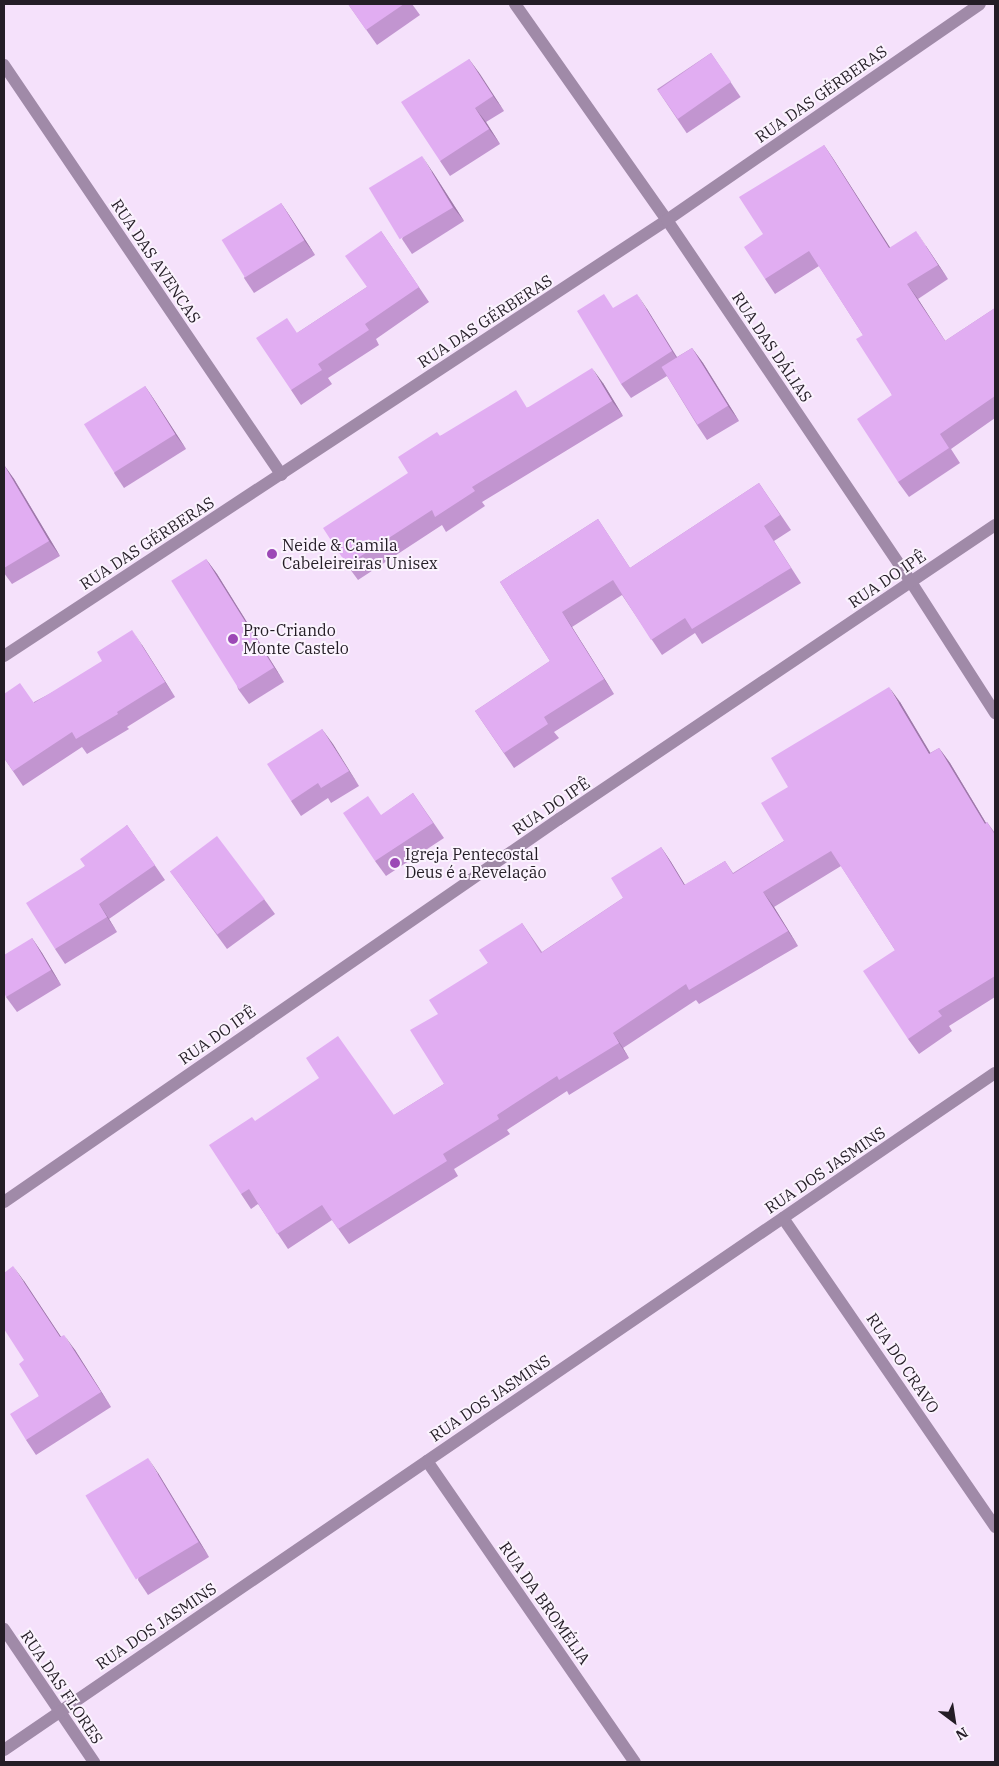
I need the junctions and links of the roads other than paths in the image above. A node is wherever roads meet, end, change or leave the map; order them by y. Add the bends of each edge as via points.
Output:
1 (515, 4) edge
2 (980, 4) edge
3 (4, 65) edge
4 (667, 220) junction
5 (282, 475) junction
6 (995, 525) edge
7 (912, 582) junction
8 (4, 656) edge
9 (995, 713) edge
10 (995, 1074) edge
11 (4, 1202) edge
12 (783, 1218) junction
13 (428, 1461) junction
14 (995, 1527) edge
15 (4, 1629) edge
16 (59, 1712) junction
17 (4, 1750) edge
18 (94, 1762) edge
19 (635, 1762) edge

1 - 4 street, RUA DAS DÁLIAS
2 - 4 street, RUA DAS GÉRBERAS
3 - 5 street, RUA DAS AVENCAS
4 - 5 street, RUA DAS GÉRBERAS
4 - 7 street, RUA DAS DÁLIAS
5 - 8 street, RUA DAS GÉRBERAS
6 - 7 street, RUA DO IPÊ
7 - 9 street, RUA DAS DÁLIAS
7 - 11 street, RUA DO IPÊ via 559,819
10 - 12 street, RUA DOS JASMINS
12 - 13 street, RUA DOS JASMINS
12 - 14 street, RUA DO CRAVO
13 - 16 street, RUA DOS JASMINS
13 - 19 street, RUA DA BROMÉLIA
15 - 16 street, RUA DAS FLORES
16 - 17 street, RUA DOS JASMINS
16 - 18 street, RUA DAS FLORES

